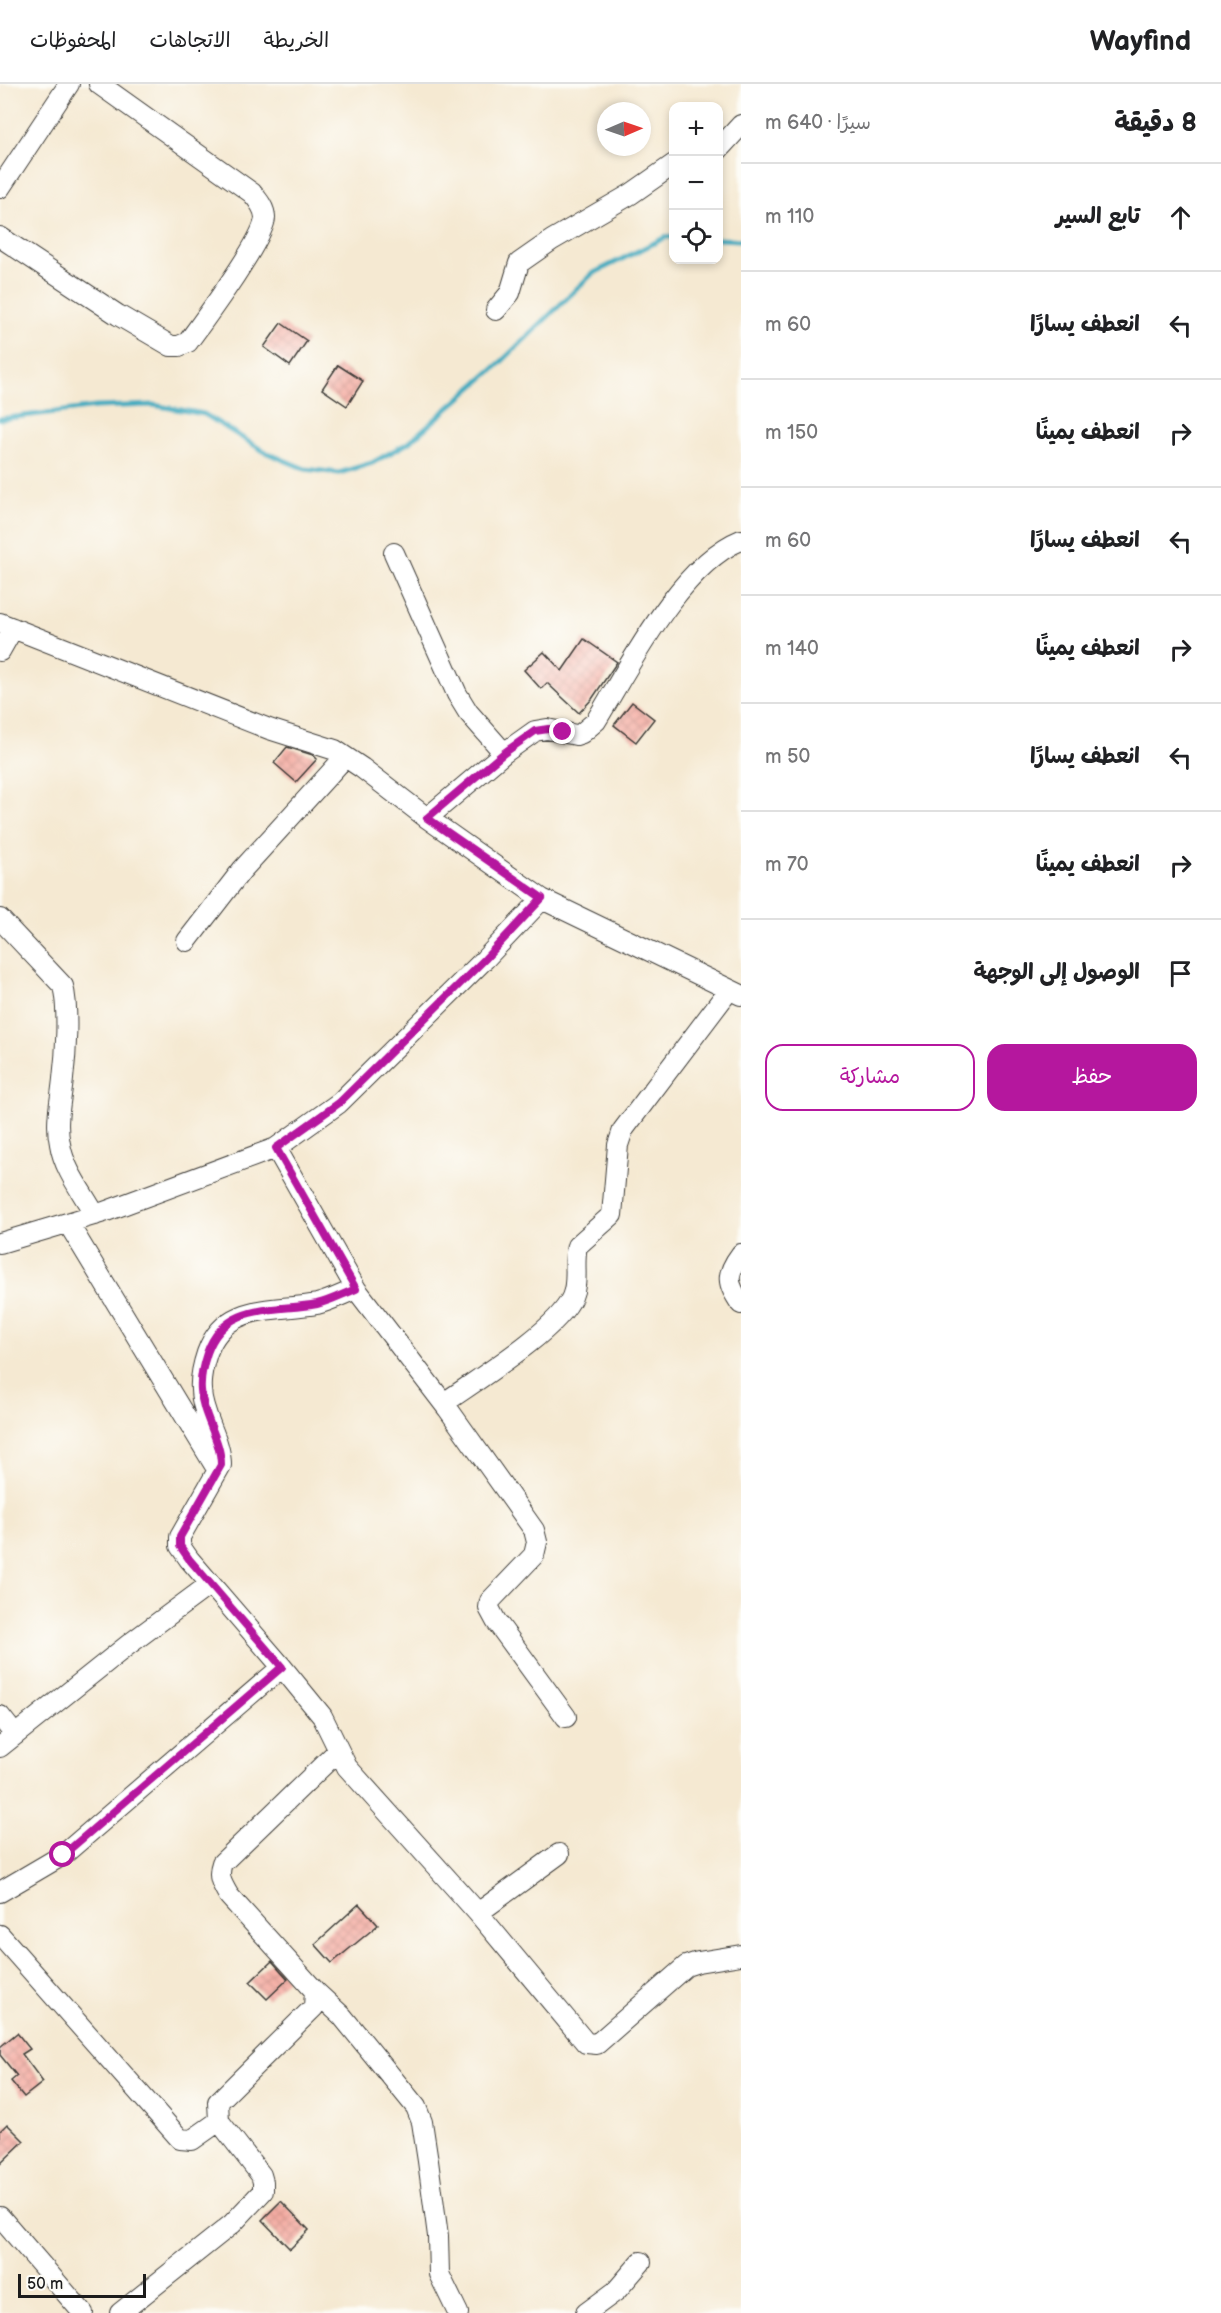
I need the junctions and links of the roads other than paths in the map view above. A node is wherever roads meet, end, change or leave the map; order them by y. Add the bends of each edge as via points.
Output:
1 (69, 84) edge
2 (99, 84) edge
3 (741, 125) edge
4 (723, 145) edge
5 (669, 167) edge
6 (0, 188) edge
7 (0, 237) edge
8 (496, 310) dead end
9 (741, 540) edge
10 (394, 553) dead end
11 (6, 626) edge
12 (0, 651) edge
13 (504, 753) junction
14 (345, 757) junction
15 (427, 818) junction
16 (542, 898) junction
17 (0, 920) edge
18 (187, 941) dead end
19 (735, 992) edge
20 (276, 1148) junction
21 (95, 1215) junction
22 (68, 1223) junction
23 (0, 1243) edge
24 (741, 1254) edge
25 (356, 1289) junction
26 (741, 1304) edge
27 (444, 1403) junction
28 (218, 1471) junction
29 (209, 1585) junction
30 (282, 1667) junction
31 (0, 1716) edge
32 (566, 1717) dead end
33 (7, 1741) edge
34 (338, 1751) junction
35 (559, 1854) dead end
36 (0, 1892) edge
37 (478, 1913) junction
38 (0, 1935) edge
39 (741, 1956) edge
40 (315, 1990) junction
41 (219, 2121) junction
42 (0, 2217) edge
43 (641, 2262) dead end
44 (83, 2313) edge
45 (120, 2313) edge
46 (458, 2313) edge
47 (586, 2313) edge

1 - 6 street
2 - 7 street via 252,192 259,202 265,217 262,231 225,289 188,342 171,346
3 - 4 street
5 - 8 street via 519,262 510,293
9 - 13 street via 708,560 660,616 596,721 586,730 576,735 548,729 535,731
10 - 13 street via 457,694
11 - 12 street
11 - 14 street via 269,729 323,745
13 - 15 street
14 - 15 street
14 - 18 street via 242,870
15 - 16 street
16 - 19 street
16 - 20 street via 339,1103
17 - 21 street via 63,986 66,1025 58,1108 59,1143 66,1164
19 - 27 street via 623,1130 618,1145 612,1215 577,1246 576,1284 564,1311 538,1335
20 - 21 street
20 - 25 street
21 - 22 street
22 - 23 street
22 - 28 street
24 - 26 street via 729,1277 730,1287
25 - 27 street
25 - 28 street via 319,1303 262,1310 234,1318 223,1327 203,1364 201,1389 203,1407 221,1455
27 - 32 street via 534,1530 534,1555 490,1600 489,1608
28 - 29 street via 180,1537 180,1546
29 - 30 street
29 - 33 street
30 - 34 street via 322,1716
30 - 36 street via 63,1855
31 - 33 street
34 - 37 street via 347,1767
34 - 40 street via 222,1863 219,1872 229,1896
35 - 37 street
37 - 39 street via 591,2045 597,2044 686,1966
38 - 41 street via 180,2139 192,2140
40 - 41 street via 314,2007 221,2098
40 - 46 street via 342,2016 416,2107 430,2172 439,2274
41 - 45 street via 261,2175 263,2191 232,2224
42 - 44 street
43 - 47 street via 616,2291

